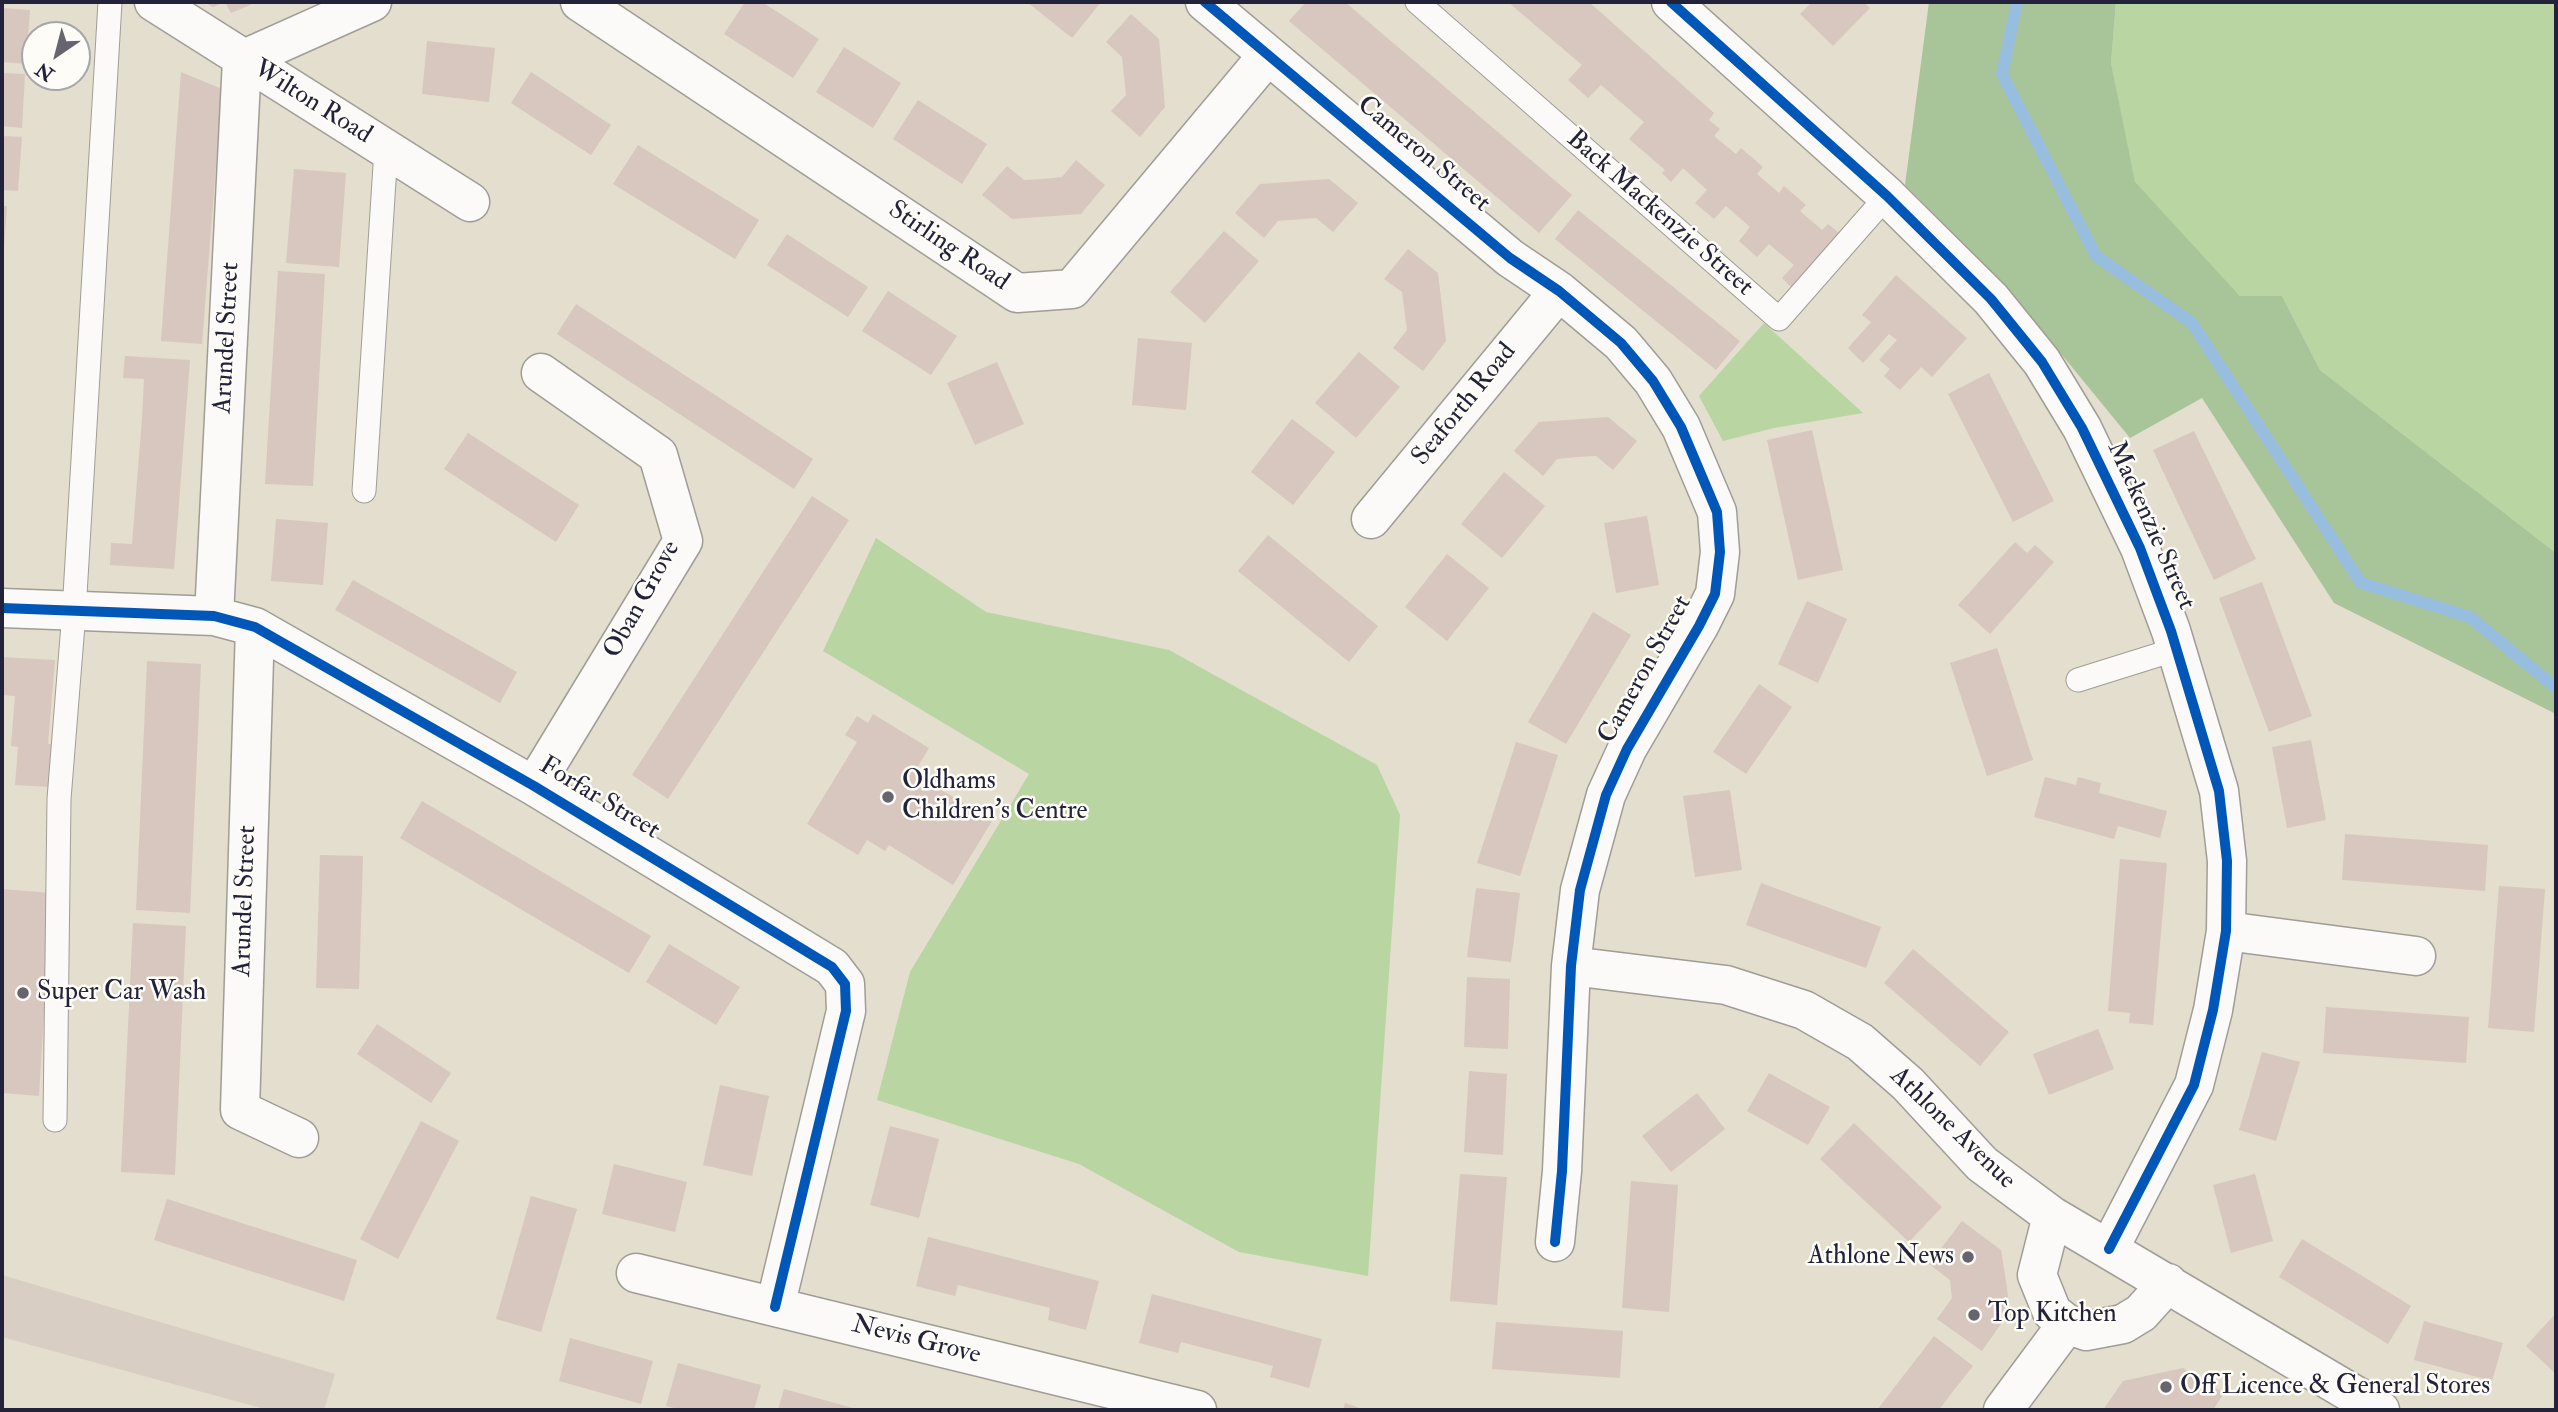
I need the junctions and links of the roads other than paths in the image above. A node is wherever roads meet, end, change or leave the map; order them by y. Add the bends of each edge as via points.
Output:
1 (110, 2) edge
2 (154, 2) edge
3 (372, 2) edge
4 (580, 2) edge
5 (1417, 2) edge
6 (1671, 2) edge
7 (1226, 8) edge
8 (1268, 55) junction
9 (242, 60) junction
10 (386, 150) junction
11 (1887, 196) junction
12 (470, 202) dead end
13 (1559, 291) junction
14 (541, 373) dead end
15 (364, 491) dead end
16 (1371, 519) dead end
17 (2, 608) edge
18 (74, 612) junction
19 (214, 616) junction
20 (255, 626) junction
21 (2177, 649) junction
22 (2078, 680) dead end
23 (534, 786) junction
24 (2225, 931) junction
25 (2416, 956) dead end
26 (1571, 966) junction
27 (55, 1120) dead end
28 (299, 1138) dead end
29 (2052, 1216) junction
30 (1555, 1242) dead end
31 (2109, 1249) junction
32 (636, 1273) dead end
33 (2168, 1283) junction
34 (775, 1307) junction
35 (2067, 1324) junction
36 (1197, 1410) edge
37 (2003, 1410) edge
38 (2379, 1410) edge

1 - 18 lane
2 - 9 street, Wilton Road
3 - 9 street
4 - 8 street, Stirling Road via 1017,293 1072,289
5 - 11 lane, Back Mackenzie Street via 1779,319
6 - 11 street, Mackenzie Street
7 - 8 street, Cameron Street
8 - 13 street, Cameron Street via 1510,258
9 - 10 street, Wilton Road
9 - 19 street, Arundel Street
10 - 12 street, Wilton Road
10 - 15 lane
11 - 21 street, Mackenzie Street via 1991,299 2042,362 2082,428 2140,548
13 - 16 street, Seaforth Road
13 - 26 street, Cameron Street via 1622,343 1660,393 1704,475 1717,512 1720,552 1715,594 1627,748 1606,795 1580,890
14 - 23 street, Oban Grove via 658,455 682,541
17 - 18 street, Forfar Street
18 - 19 street, Forfar Street
18 - 27 lane via 59,799
19 - 20 street, Forfar Street
20 - 23 street, Forfar Street
20 - 28 street, Arundel Street via 240,1110
21 - 22 lane
21 - 24 street, Mackenzie Street via 2219,791 2227,861
23 - 34 street, Forfar Street via 832,967 845,984 846,1011
24 - 25 street
24 - 31 street, Mackenzie Street via 2213,1010 2194,1084
26 - 29 street, Athlone Avenue via 1726,985 1804,1010 1860,1042 1908,1084 1982,1164
26 - 30 street, Cameron Street
29 - 31 street, Athlone Avenue
29 - 35 street via 2037,1275 2052,1312
31 - 33 street, Athlone Avenue
32 - 34 street, Nevis Grove
33 - 35 street via 2141,1313 2123,1324 2086,1331
33 - 38 street, Athlone Avenue
34 - 36 street, Nevis Grove
35 - 37 street

